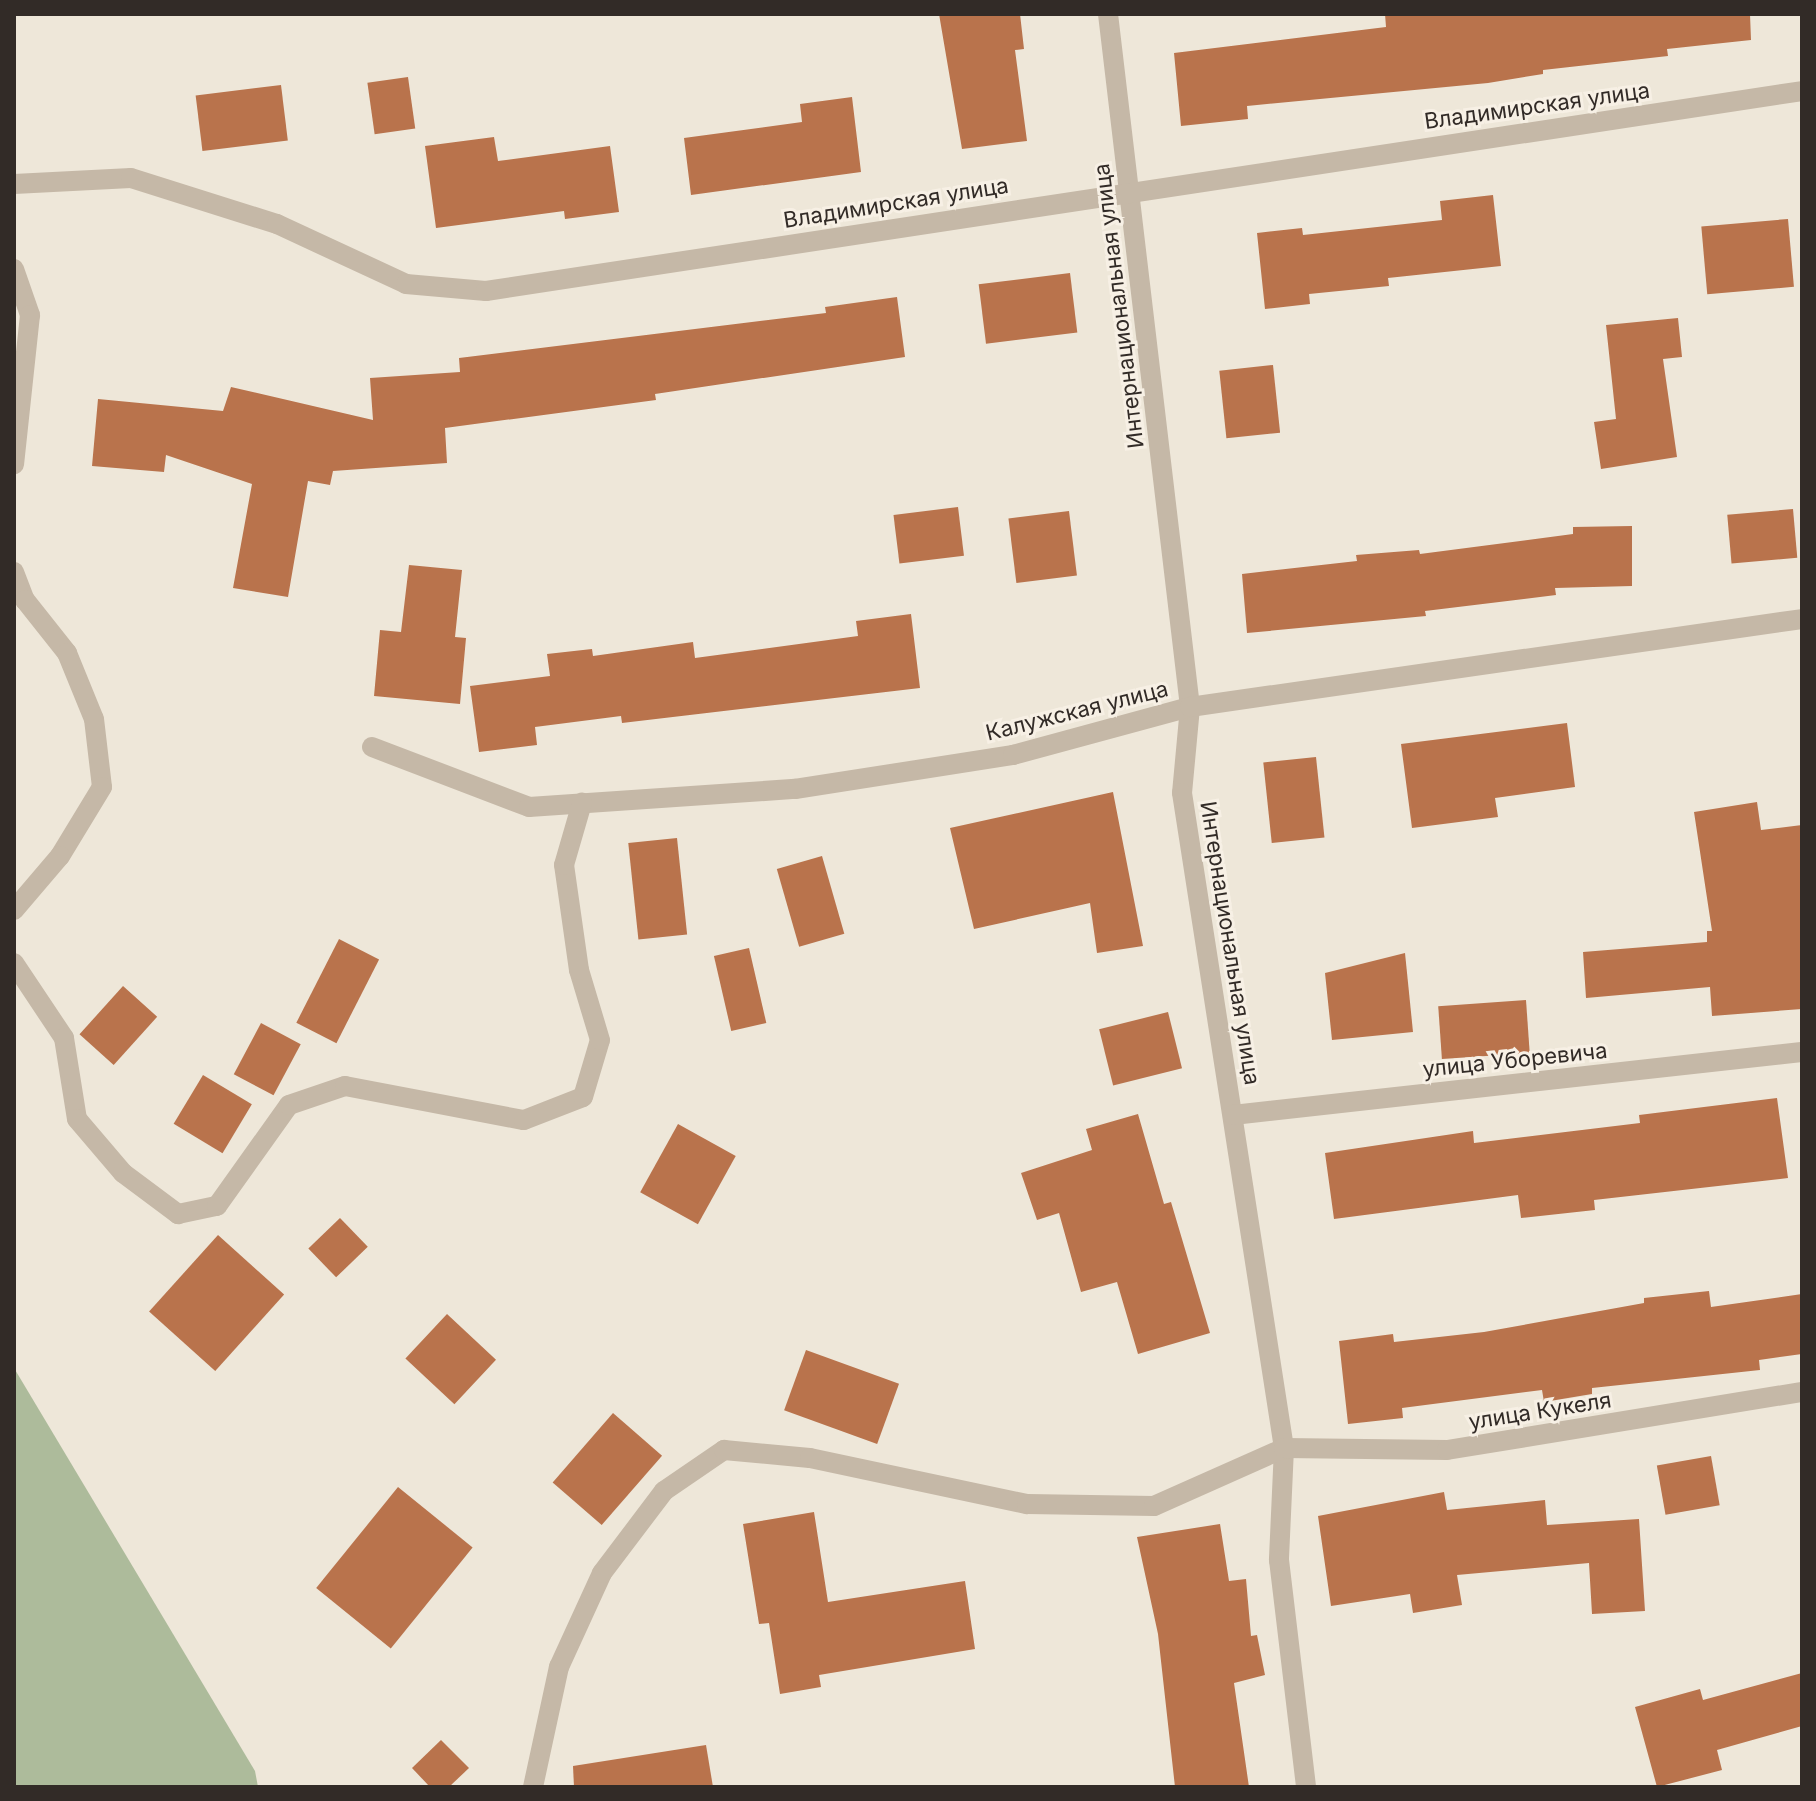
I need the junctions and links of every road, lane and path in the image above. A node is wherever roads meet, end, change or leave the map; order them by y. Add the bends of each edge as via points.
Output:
1 (1108, 14) edge
2 (1802, 91) edge
3 (14, 184) edge
4 (1130, 190) junction
5 (14, 269) edge
6 (14, 464) edge
7 (14, 572) edge
8 (1802, 619) edge
9 (1190, 707) junction
10 (372, 747) dead end
11 (582, 803) junction
12 (14, 910) edge
13 (14, 963) edge
14 (1802, 1052) edge
15 (1233, 1115) junction
16 (1802, 1392) edge
17 (1284, 1448) junction
18 (533, 1787) edge
19 (1306, 1787) edge

1 - 4 street, Интернациональная улица
2 - 4 street, Владимирская улица
3 - 4 street, Владимирская улица via 131,178 277,224 406,284 486,291
4 - 9 street, Интернациональная улица
5 - 6 street via 30,315
7 - 12 street via 25,600 67,653 89,706 102,787 60,856
8 - 9 street, Калужская улица
9 - 11 street, Калужская улица via 1013,755 795,789
9 - 15 street, Интернациональная улица via 1182,793
10 - 11 street, Калужская улица via 529,807
11 - 13 street via 564,865 579,970 600,1040 583,1097 524,1120 345,1086 289,1105 217,1206 178,1214 123,1173 77,1119 64,1038
14 - 15 street, улица Уборевича
15 - 17 street, Интернациональная улица
16 - 17 street, улица Кукеля via 1447,1450
17 - 18 street via 1154,1506 1027,1504 810,1458 724,1450 664,1491 602,1573 559,1667
17 - 19 street, Интернациональная улица via 1279,1560

